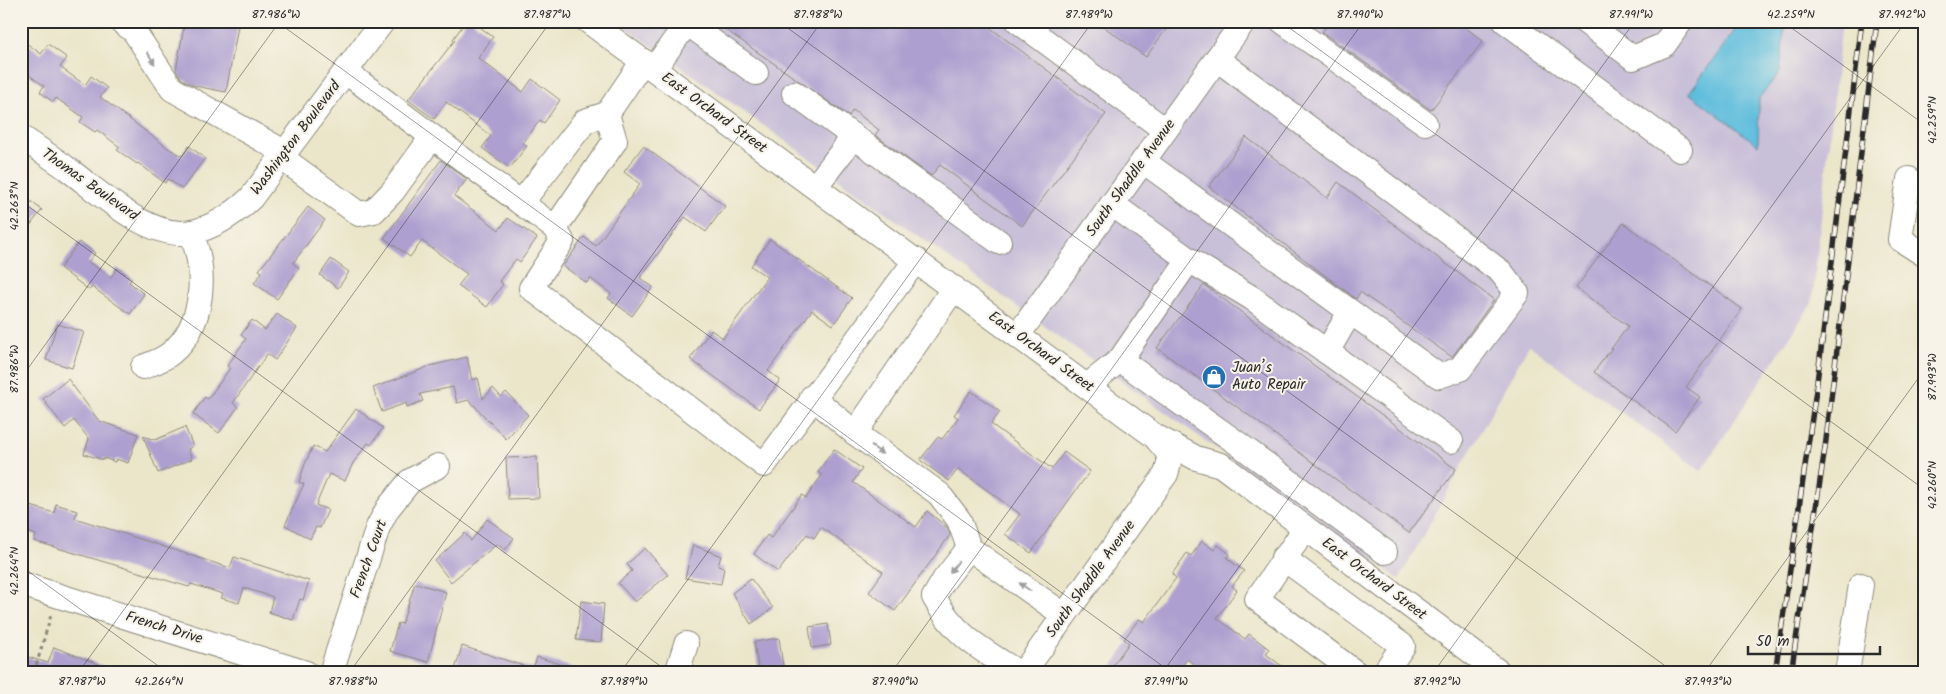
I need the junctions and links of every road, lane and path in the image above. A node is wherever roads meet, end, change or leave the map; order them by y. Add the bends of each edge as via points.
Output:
1 (121, 21) edge
2 (383, 21) edge
3 (588, 21) edge
4 (1018, 21) edge
5 (1244, 21) edge
6 (1282, 21) edge
7 (1506, 21) edge
8 (1584, 21) edge
9 (1681, 21) edge
10 (686, 22) edge
11 (1217, 59) junction
12 (648, 65) junction
13 (346, 72) junction
14 (756, 73) dead end
15 (794, 93) dead end
16 (607, 114) junction
17 (1425, 123) dead end
18 (1165, 130) junction
19 (854, 136) junction
20 (432, 137) junction
21 (21, 138) edge
22 (1680, 150) dead end
23 (284, 156) junction
24 (1143, 161) junction
25 (1909, 180) dead end
26 (815, 187) junction
27 (521, 203) junction
28 (1112, 204) junction
29 (555, 228) junction
30 (191, 233) junction
31 (1000, 242) dead end
32 (1925, 255) edge
33 (916, 260) junction
34 (1189, 260) junction
35 (954, 288) junction
36 (1350, 312) junction
37 (1018, 335) junction
38 (1327, 352) junction
39 (1120, 360) junction
40 (144, 367) dead end
41 (1087, 386) junction
42 (812, 397) junction
43 (854, 433) junction
44 (1153, 435) junction
45 (1451, 441) dead end
46 (438, 466) dead end
47 (1303, 526) junction
48 (969, 548) junction
49 (1385, 552) dead end
50 (1283, 558) junction
51 (21, 584) edge
52 (1861, 585) dead end
53 (58, 595) junction
54 (1064, 615) junction
55 (686, 644) dead end
56 (34, 673) edge
57 (306, 673) edge
58 (331, 673) edge
59 (677, 673) edge
60 (1010, 673) edge
61 (1023, 673) edge
62 (1356, 673) edge
63 (1384, 673) edge
64 (1500, 673) edge
65 (1847, 673) edge

1 -> 23 street via 134,31 172,89
2 - 13 street, Washington Boulevard
3 - 12 street, East Orchard Street
4 - 18 street
5 - 11 street, South Shaddle Avenue
6 - 17 street
7 - 22 street
8 - 9 street via 1633,58 1664,45
10 - 12 street
10 - 14 street
11 - 18 street, South Shaddle Avenue
11 - 36 street via 1501,272 1517,292 1460,369 1439,376
12 - 16 street
12 - 26 street, East Orchard Street
13 - 20 street
13 - 23 street, Washington Boulevard
15 - 19 street
16 - 27 street via 585,121
16 - 29 street via 615,141
18 - 24 street, South Shaddle Avenue
19 - 26 street
19 - 31 street
20 - 23 street via 381,204 374,211 359,214
20 - 27 street
21 - 30 street, Thomas Boulevard via 133,218 158,229
23 - 30 street, Washington Boulevard via 252,198 239,209 213,226
24 - 28 street, South Shaddle Avenue
24 - 36 street
25 - 32 street via 1900,239
26 - 33 street, East Orchard Street
27 - 29 street
28 - 34 street
28 - 37 street, South Shaddle Avenue
29 - 42 street via 562,241 531,288 764,465
30 - 40 street via 202,280 199,306 189,330 172,352
33 - 35 street, East Orchard Street
33 - 42 street
34 - 38 street via 1252,298
34 - 39 street
35 - 37 street, East Orchard Street
35 - 43 street
36 - 38 street
37 - 41 street, East Orchard Street
38 - 45 street
39 - 41 street
39 - 49 street
41 - 44 street, East Orchard Street
42 - 43 street
43 -> 48 street via 939,494 959,520
44 - 47 street, East Orchard Street via 1196,458 1221,465
44 - 54 street, South Shaddle Avenue via 1170,455 1166,474
46 - 58 street, French Court via 410,481 388,508 378,527
47 - 50 street
47 - 64 street, East Orchard Street
54 -> 48 street
48 -> 60 street via 934,598 945,618 966,639 1011,668
50 - 62 street via 1256,599
50 - 63 street via 1403,646
51 - 53 street, French Drive
52 - 65 street
53 - 56 path
53 - 57 street, French Drive
54 - 61 street, South Shaddle Avenue
55 - 59 street

